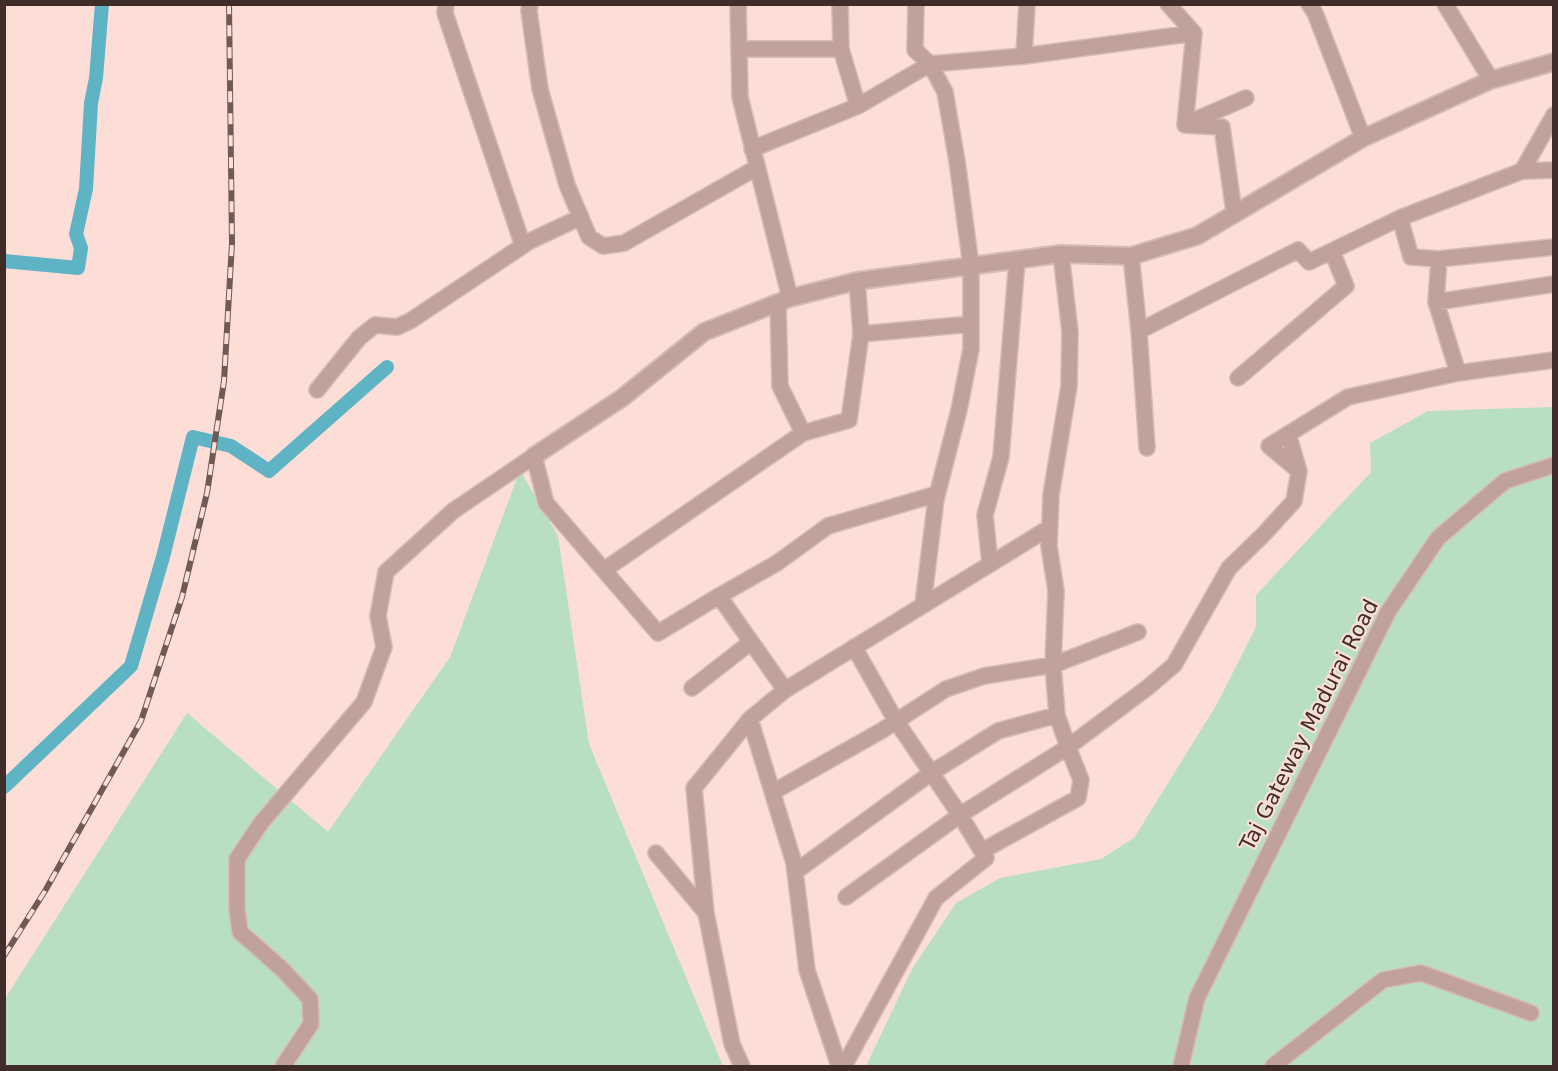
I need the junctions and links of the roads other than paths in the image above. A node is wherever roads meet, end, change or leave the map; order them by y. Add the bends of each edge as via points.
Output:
1 (446, 4) edge
2 (530, 4) edge
3 (738, 4) edge
4 (840, 4) edge
5 (916, 4) edge
6 (1027, 4) edge
7 (1168, 4) edge
8 (1309, 4) edge
9 (1445, 4) edge
10 (1194, 33) junction
11 (739, 48) junction
12 (841, 49) junction
13 (1024, 56) junction
14 (1554, 62) edge
15 (930, 64) junction
16 (1491, 80) junction
17 (1246, 98) dead end
18 (858, 106) junction
19 (1554, 115) edge
20 (1185, 125) junction
21 (1363, 138) junction
22 (752, 149) junction
23 (756, 168) junction
24 (1554, 170) edge
25 (1522, 171) junction
26 (1234, 212) junction
27 (581, 218) junction
28 (1400, 218) junction
29 (523, 246) junction
30 (1553, 247) edge
31 (1332, 251) junction
32 (1554, 252) edge
33 (1062, 254) junction
34 (1131, 256) junction
35 (1439, 259) junction
36 (1017, 260) junction
37 (970, 266) junction
38 (857, 281) junction
39 (1554, 284) edge
40 (784, 301) junction
41 (1436, 302) junction
42 (971, 324) junction
43 (1139, 330) junction
44 (861, 334) junction
45 (1554, 360) edge
46 (1458, 374) junction
47 (1238, 378) dead end
48 (317, 390) dead end
49 (803, 433) junction
50 (1288, 434) junction
51 (1147, 448) dead end
52 (534, 456) junction
53 (1554, 465) edge
54 (1299, 471) junction
55 (937, 494) junction
56 (1049, 528) junction
57 (990, 564) junction
58 (604, 570) junction
59 (719, 596) junction
60 (923, 604) junction
61 (1138, 632) dead end
62 (751, 642) junction
63 (854, 647) junction
64 (1053, 665) junction
65 (692, 687) dead end
66 (785, 690) junction
67 (1057, 715) junction
68 (750, 719) junction
69 (896, 721) junction
70 (1068, 747) junction
71 (931, 772) junction
72 (773, 792) junction
73 (960, 815) junction
74 (982, 851) junction
75 (656, 853) dead end
76 (795, 872) junction
77 (846, 897) dead end
78 (706, 913) junction
79 (1531, 1013) dead end
80 (283, 1066) edge
81 (742, 1066) edge
82 (839, 1066) edge
83 (844, 1066) edge
84 (1181, 1066) edge
85 (1273, 1066) edge

1 - 29 street via 445,13
2 - 27 street via 540,89 567,185
3 - 11 street
4 - 12 street
5 - 15 street via 915,50
6 - 13 street
7 - 10 street
8 - 21 street
9 - 16 street
10 - 13 street
10 - 20 street
11 - 12 street
11 - 22 street via 740,97
12 - 18 street
13 - 15 street
14 - 16 street
15 - 18 street
15 - 37 street via 945,92
16 - 21 street
17 - 20 street
18 - 22 street
19 - 25 street
20 - 26 street via 1222,127
21 - 26 street
22 - 23 street
23 - 27 street via 624,243 603,246 589,237
23 - 40 street
24 - 25 street
25 - 28 street
26 - 34 street via 1197,236
27 - 29 street
28 - 31 street
28 - 35 street via 1411,257
29 - 48 street via 410,321 397,327 375,325 367,330
30 - 32 street
30 - 35 street
31 - 43 street via 1310,262 1298,250
31 - 47 street via 1347,286
33 - 34 street
33 - 36 street
33 - 56 street via 1070,332 1069,387
34 - 43 street
35 - 41 street
36 - 37 street
36 - 57 street via 1001,457 985,515
37 - 38 street
37 - 42 street
38 - 40 street
38 - 44 street
39 - 41 street
40 - 49 street via 780,386
40 - 52 street via 704,332 622,398
41 - 46 street
42 - 44 street
42 - 55 street via 971,349
43 - 51 street
44 - 49 street via 849,420
45 - 46 street
46 - 50 street via 1348,397
49 - 58 street
50 - 54 street
50 - 54 street via 1269,446
52 - 58 street via 546,503
52 - 80 street via 453,511 386,572 378,616 384,647 364,702 261,823 237,859 240,932 310,999 311,1024
53 - 84 street, Taj Gateway Madurai Road via 1505,481 1438,538 1388,612 1197,998
54 - 70 street via 1294,501 1229,568 1174,665
55 - 59 street via 828,526 777,563
55 - 60 street
56 - 57 street
56 - 64 street via 1056,591
57 - 60 street
58 - 59 street via 658,633
59 - 62 street
60 - 63 street
61 - 64 street
62 - 65 street
62 - 66 street
63 - 66 street
63 - 69 street
64 - 67 street
64 - 69 street via 984,676 946,689
66 - 68 street
67 - 70 street
67 - 71 street via 998,731
68 - 72 street
68 - 78 street via 694,788
69 - 71 street
69 - 72 street
70 - 73 street
70 - 74 street via 1081,780 1078,798
71 - 73 street
71 - 76 street
72 - 76 street
73 - 74 street
73 - 77 street
74 - 83 street via 986,858 936,898
75 - 78 street
76 - 82 street via 807,969
78 - 81 street via 732,1044
79 - 85 street via 1422,973 1383,980

